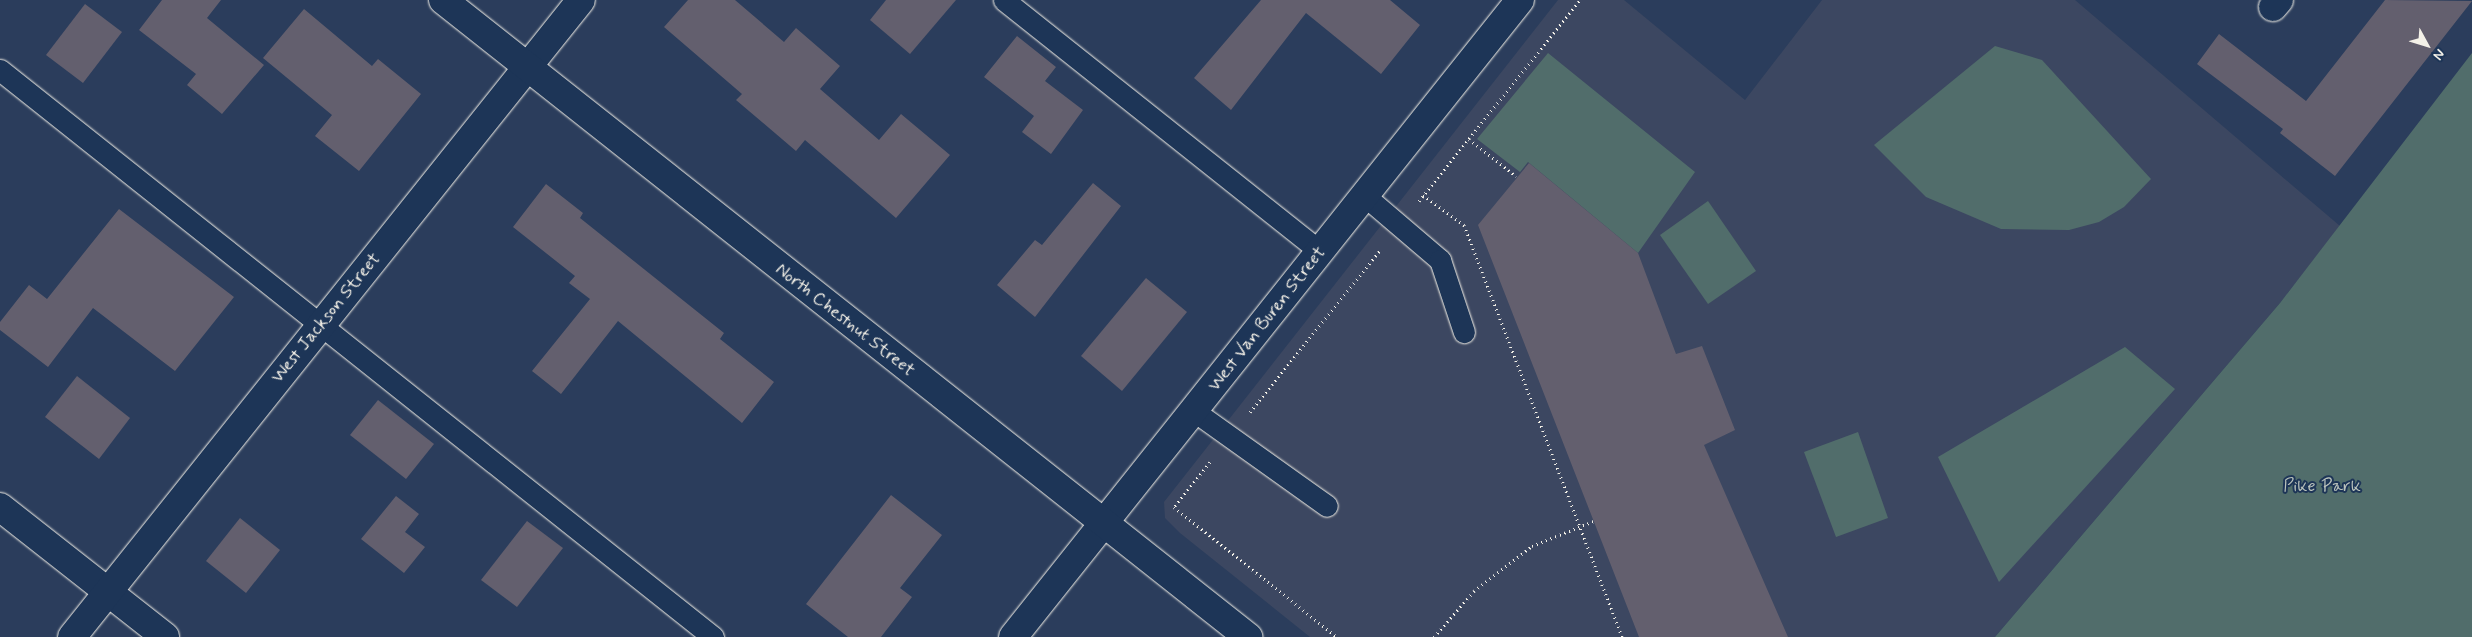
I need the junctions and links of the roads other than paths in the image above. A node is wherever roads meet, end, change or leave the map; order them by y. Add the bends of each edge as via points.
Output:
1 (443, 0) edge
2 (581, 0) edge
3 (1004, 0) edge
4 (1520, 0) edge
5 (526, 68) junction
6 (0, 70) edge
7 (1365, 196) junction
8 (1320, 252) junction
9 (321, 324) junction
10 (1464, 332) dead end
11 (1194, 412) junction
12 (1327, 506) dead end
13 (0, 507) edge
14 (1104, 525) junction
15 (108, 591) junction
16 (72, 637) edge
17 (165, 637) edge
18 (713, 637) edge
19 (1013, 637) edge
20 (1248, 637) edge

1 - 5 street, North Chestnut Street
2 - 5 street, West Jackson Street
3 - 8 lane
4 - 7 street, West Van Buren Street
5 - 9 street, West Jackson Street
5 - 14 street, North Chestnut Street
6 - 9 lane
7 - 8 street, West Van Buren Street
7 - 10 lane via 1440,260
8 - 11 street, West Van Buren Street
9 - 15 street, West Jackson Street
9 - 18 lane
11 - 12 lane
11 - 14 street, West Van Buren Street
13 - 15 street
14 - 19 street, West Van Buren Street
14 - 20 street, North Chestnut Street
15 - 16 street, West Jackson Street
15 - 17 street

